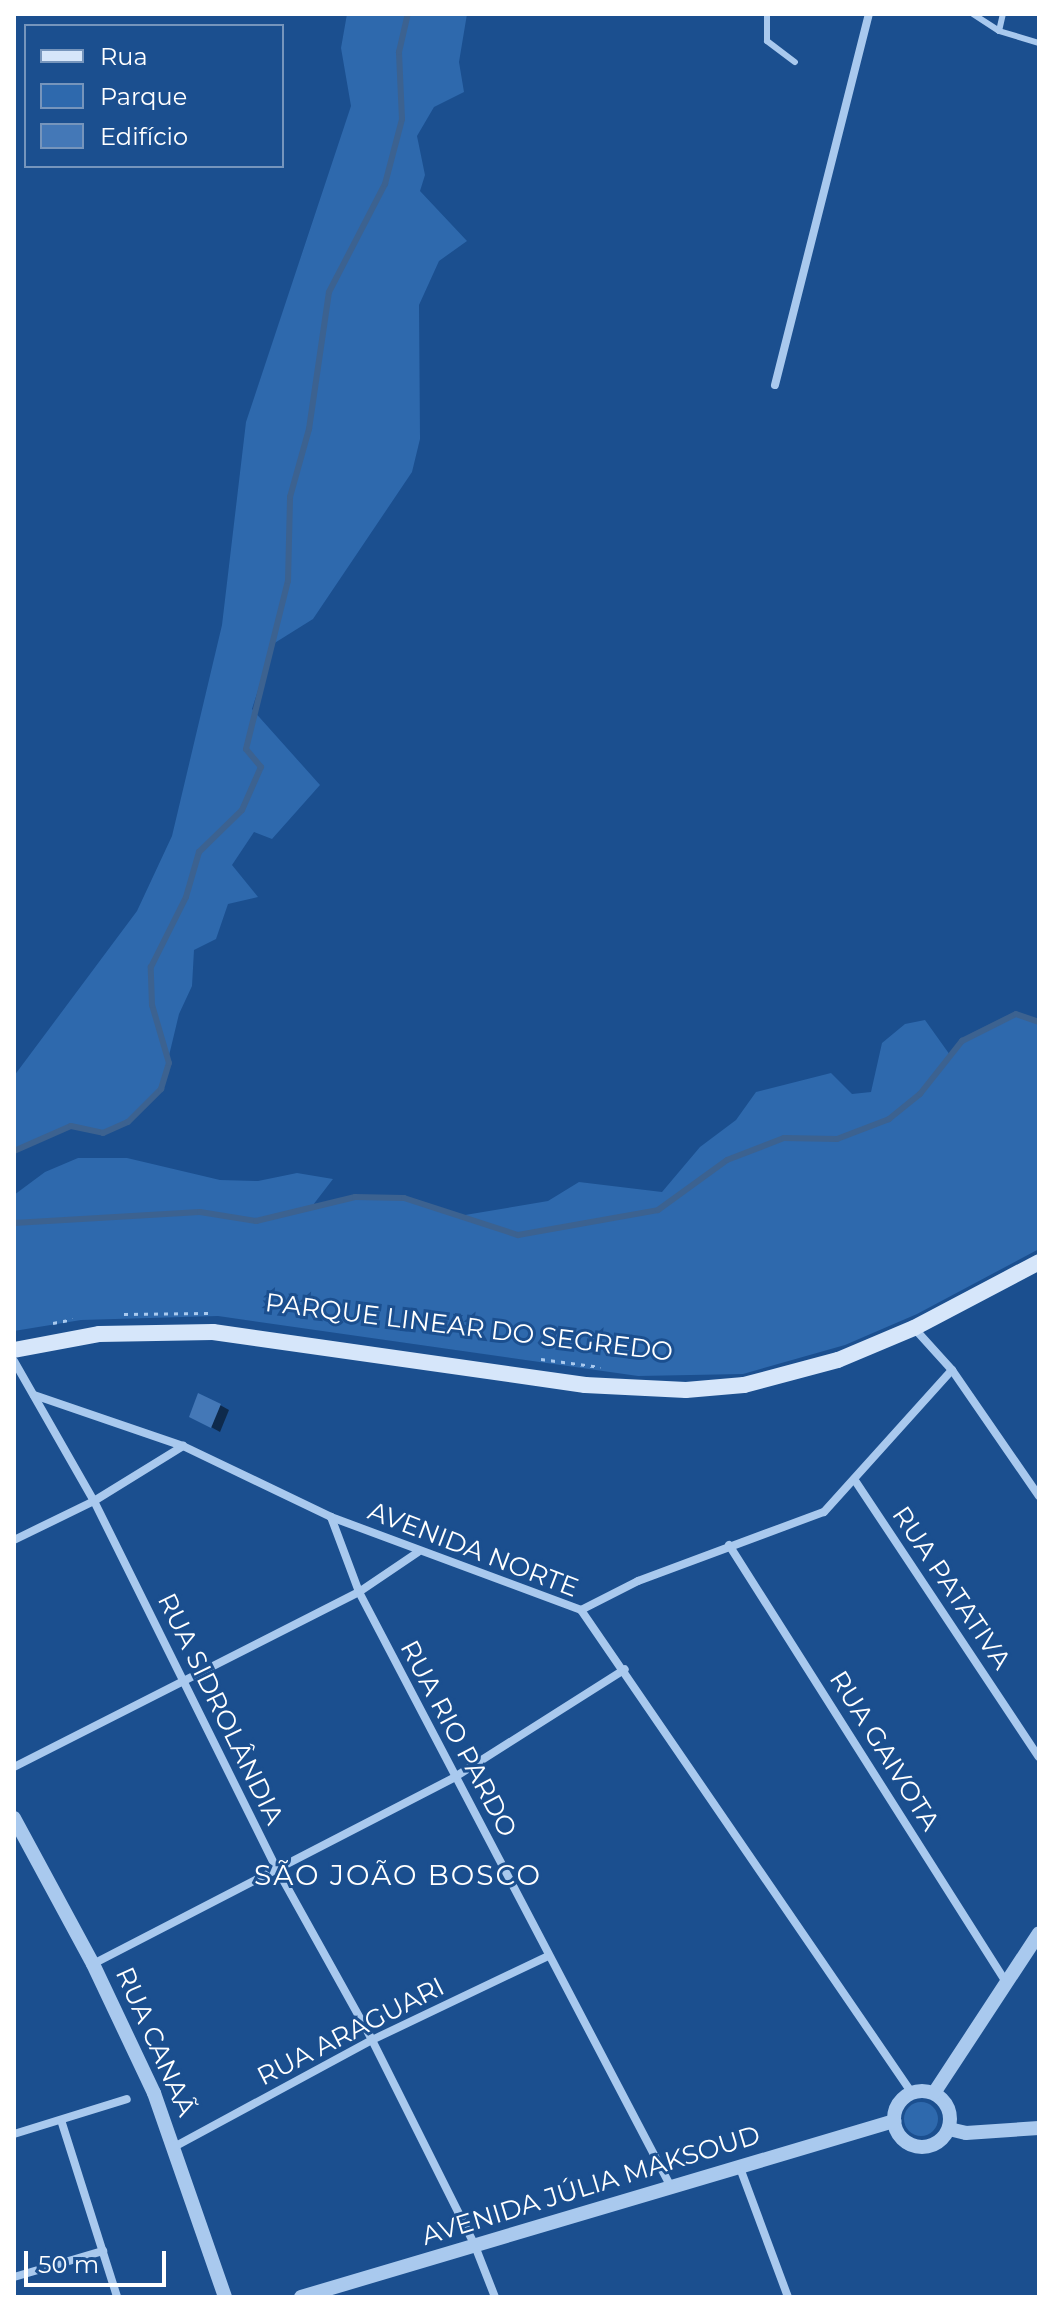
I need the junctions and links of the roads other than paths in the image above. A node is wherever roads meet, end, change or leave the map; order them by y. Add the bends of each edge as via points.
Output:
1 (767, 14) edge
2 (869, 14) edge
3 (973, 14) edge
4 (1003, 14) edge
5 (999, 31) junction
6 (1039, 43) edge
7 (795, 62) dead end
8 (775, 385) dead end
9 (1039, 1262) edge
10 (914, 1328) junction
11 (14, 1350) edge
12 (14, 1361) edge
13 (952, 1370) junction
14 (34, 1395) junction
15 (183, 1446) junction
16 (856, 1482) junction
17 (1039, 1496) edge
18 (94, 1501) junction
19 (331, 1517) junction
20 (14, 1540) edge
21 (729, 1545) junction
22 (418, 1552) junction
23 (359, 1592) junction
24 (581, 1610) junction
25 (625, 1669) junction
26 (184, 1683) junction
27 (1039, 1757) edge
28 (14, 1767) edge
29 (455, 1777) junction
30 (14, 1818) edge
31 (20, 1842) edge
32 (277, 1869) junction
33 (1039, 1933) edge
34 (548, 1956) junction
35 (93, 1964) junction
36 (1004, 1979) junction
37 (372, 2040) junction
38 (912, 2093) junction
39 (934, 2093) junction
40 (127, 2099) dead end
41 (61, 2120) junction
42 (894, 2121) junction
43 (1039, 2128) edge
44 (949, 2129) junction
45 (14, 2134) edge
46 (174, 2147) junction
47 (740, 2168) junction
48 (671, 2188) junction
49 (475, 2246) junction
50 (103, 2251) junction
51 (14, 2277) edge
52 (117, 2297) edge
53 (225, 2297) edge
54 (301, 2297) edge
55 (495, 2297) edge
56 (788, 2297) edge

1 - 7 lane via 767,41
2 - 8 street
3 - 5 lane
4 - 5 lane
5 - 6 lane
9 - 10 main road
10 - 11 main road via 788,1376 686,1390 585,1385 213,1332 99,1334
10 - 13 street
12 - 14 street, RUA SIDROLÂNDIA
13 - 16 street
13 - 17 street
14 - 15 street, AVENIDA NORTE
14 - 18 street, RUA SIDROLÂNDIA
15 - 18 street
15 - 19 street, AVENIDA NORTE
16 - 21 street via 824,1512 792,1528
16 - 27 street, RUA PATATIVA
18 - 20 street
18 - 26 street, RUA SIDROLÂNDIA
19 - 22 street, AVENIDA NORTE
19 - 23 street, RUA RIO PARDO
21 - 24 street
21 - 36 street, RUA GAIVOTA
22 - 23 street
22 - 24 street, AVENIDA NORTE
23 - 26 street
23 - 29 street, RUA RIO PARDO
24 - 25 street, AVENIDA NORTE
25 - 29 street
25 - 38 street, AVENIDA NORTE
26 - 28 street
26 - 32 street, RUA SIDROLÂNDIA
29 - 32 street
29 - 34 street, RUA RIO PARDO
30 - 31 street, RUA CANAÃ
31 - 35 street, RUA CANAÃ
32 - 35 street
32 - 37 street, RUA SIDROLÂNDIA
33 - 36 street
34 - 37 street, RUA ARAGUARI
34 - 48 street, RUA RIO PARDO
35 - 46 street, RUA CANAÃ
36 - 39 street
37 - 46 street, RUA ARAGUARI
37 - 49 street, RUA SIDROLÂNDIA
38 - 39 street
38 - 42 street via 896,2109
39 - 44 street via 945,2102
40 - 41 street
41 - 45 street
41 - 50 street
42 - 44 street via 899,2135 911,2145 940,2141
42 - 47 street, AVENIDA JÚLIA MAKSOUD
43 - 44 street via 978,2133
46 - 53 street, RUA CANAÃ
47 - 48 street, AVENIDA JÚLIA MAKSOUD
47 - 56 street
48 - 49 street, AVENIDA JÚLIA MAKSOUD
49 - 54 street, AVENIDA JÚLIA MAKSOUD
49 - 55 street, RUA SIDROLÂNDIA
50 - 51 street
50 - 52 street

